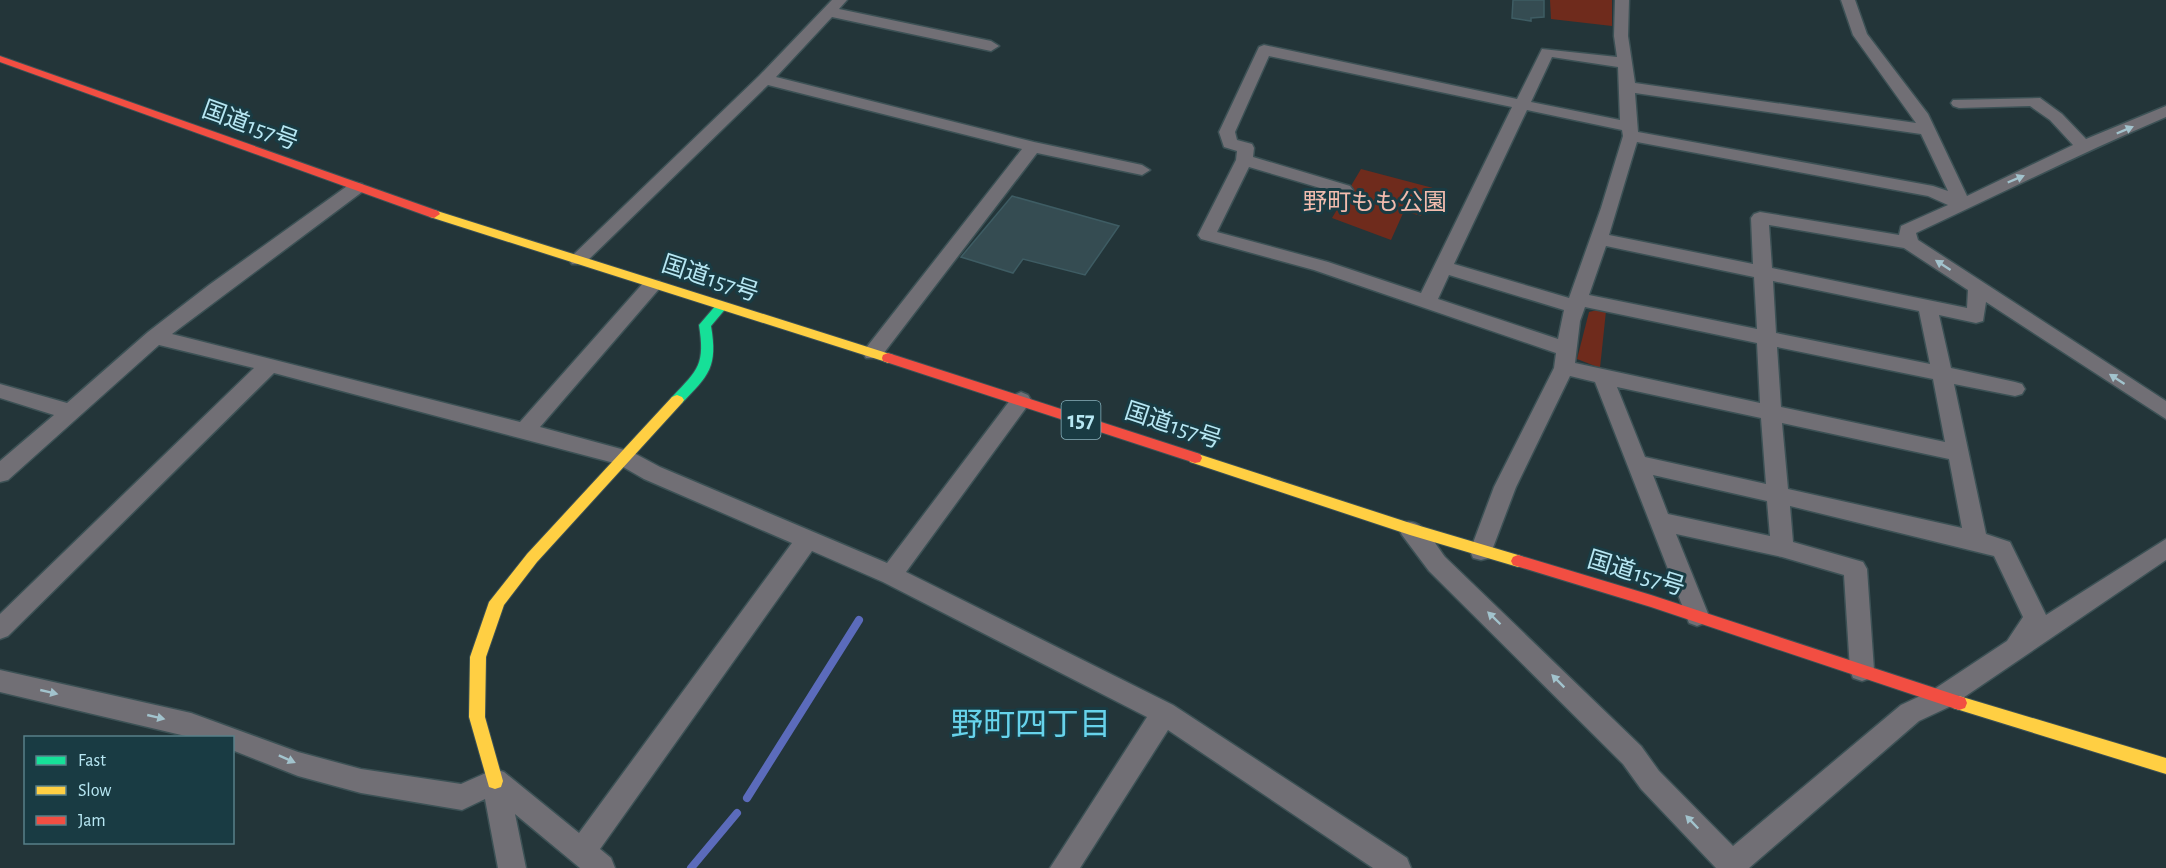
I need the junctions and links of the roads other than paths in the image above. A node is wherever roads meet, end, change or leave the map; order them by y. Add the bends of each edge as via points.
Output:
1 (1622, 0) edge
2 (1848, 0) edge
3 (836, 6) edge
4 (991, 46) dead end
5 (0, 59) edge
6 (1626, 63) junction
7 (765, 79) junction
8 (1627, 87) junction
9 (1522, 103) junction
10 (1959, 103) dead end
11 (2166, 111) edge
12 (1928, 130) junction
13 (1630, 132) junction
14 (2083, 146) junction
15 (1033, 147) junction
16 (1244, 160) junction
17 (1142, 170) dead end
18 (356, 188) junction
19 (1344, 190) dead end
20 (1963, 205) junction
21 (1599, 239) junction
22 (1909, 243) junction
23 (578, 260) junction
24 (1444, 267) junction
25 (1762, 273) junction
26 (652, 285) junction
27 (1977, 288) junction
28 (1427, 301) junction
29 (1576, 303) junction
30 (721, 307) junction
31 (1928, 307) junction
32 (155, 337) junction
33 (1766, 339) junction
34 (873, 353) junction
35 (1565, 359) junction
36 (270, 365) junction
37 (1942, 374) junction
38 (1603, 376) junction
39 (2015, 389) dead end
40 (0, 391) edge
41 (1021, 400) junction
42 (2166, 411) edge
43 (69, 412) junction
44 (1771, 412) junction
45 (524, 431) junction
46 (1958, 453) junction
47 (624, 458) junction
48 (1636, 463) junction
49 (0, 474) edge
50 (1778, 497) junction
51 (1658, 521) junction
52 (1410, 530) junction
53 (807, 540) junction
54 (1976, 540) junction
55 (1782, 548) junction
56 (2166, 548) edge
57 (1481, 551) junction
58 (891, 575) junction
59 (1697, 616) junction
60 (0, 628) edge
61 (2010, 653) junction
62 (1862, 670) junction
63 (0, 681) edge
64 (1942, 698) junction
65 (1164, 713) junction
66 (225, 736) edge
67 (234, 739) edge
68 (2166, 766) edge
69 (495, 781) junction
70 (592, 859) edge
71 (1068, 866) edge
72 (1733, 866) edge
73 (512, 868) edge
74 (1397, 868) edge

1 - 6 street via 1621,36
2 - 12 street via 1860,35
3 - 4 street
3 - 7 street
5 - 18 main road, 国道157号 / 157
6 - 8 street
6 - 9 street via 1546,52
7 - 15 street
7 - 23 street
8 - 12 street
8 - 13 street
9 - 13 street
9 - 16 street via 1264,50 1227,132 1230,143 1246,148
9 - 24 street
10 - 14 street via 2034,101 2056,117
14 -> 11 street
12 - 20 street
13 - 20 street via 1933,191
13 - 21 street
20 -> 14 street
15 - 17 street
15 - 34 street
16 - 19 street
16 - 28 street via 1207,235 1321,266
18 - 23 main road, 国道157号 / 157
18 - 32 street
20 - 22 street via 1907,230
21 - 25 street
21 - 29 street
22 - 25 street via 1760,218
27 -> 22 street
23 - 26 main road, 国道157号 / 157
24 - 28 street
24 - 29 street
25 - 31 street
25 - 33 street
26 - 30 main road, 国道157号 / 157
26 - 45 street
27 - 31 street via 1976,316
42 -> 27 street
28 - 35 street
29 - 33 street
29 - 35 street
30 - 34 main road, 国道157号 / 157
30 - 47 main road via 705,325 710,347 707,367
31 - 37 street
32 - 36 street
32 - 43 street
33 - 37 street
33 - 44 street
34 - 41 main road, 国道157号 / 157
35 - 38 street
35 - 57 street via 1505,487
36 - 45 street
36 - 60 street
37 - 39 street
37 - 46 street
38 - 44 street
38 - 48 street
40 - 43 street
41 - 52 main road, 国道157号 / 157
41 - 58 street
43 - 49 street
44 - 46 street
44 - 50 street
45 - 47 street
46 - 54 street
47 - 53 street
47 - 69 main road via 497,602 478,657 477,717
48 - 50 street
48 - 51 street
50 - 54 street
50 - 55 street
51 - 55 street
51 - 59 street
52 - 57 main road, 国道157号 / 157
72 -> 52 street via 1650,780 1632,755 1437,564
53 - 58 street
53 - 70 street
54 - 61 street via 2002,549 2036,618
55 - 62 street via 1855,569
56 - 61 street
57 - 59 main road, 国道157号 / 157
58 - 65 street
59 - 62 main road, 国道157号 / 157
61 - 64 street
62 - 64 main road, 国道157号 / 157
63 -> 66 street
64 - 68 main road, 国道157号 / 157
64 - 72 street via 1910,713
65 - 71 street
65 - 74 street
67 -> 69 street via 298,764 361,781 462,797
69 - 70 street
69 - 73 street

